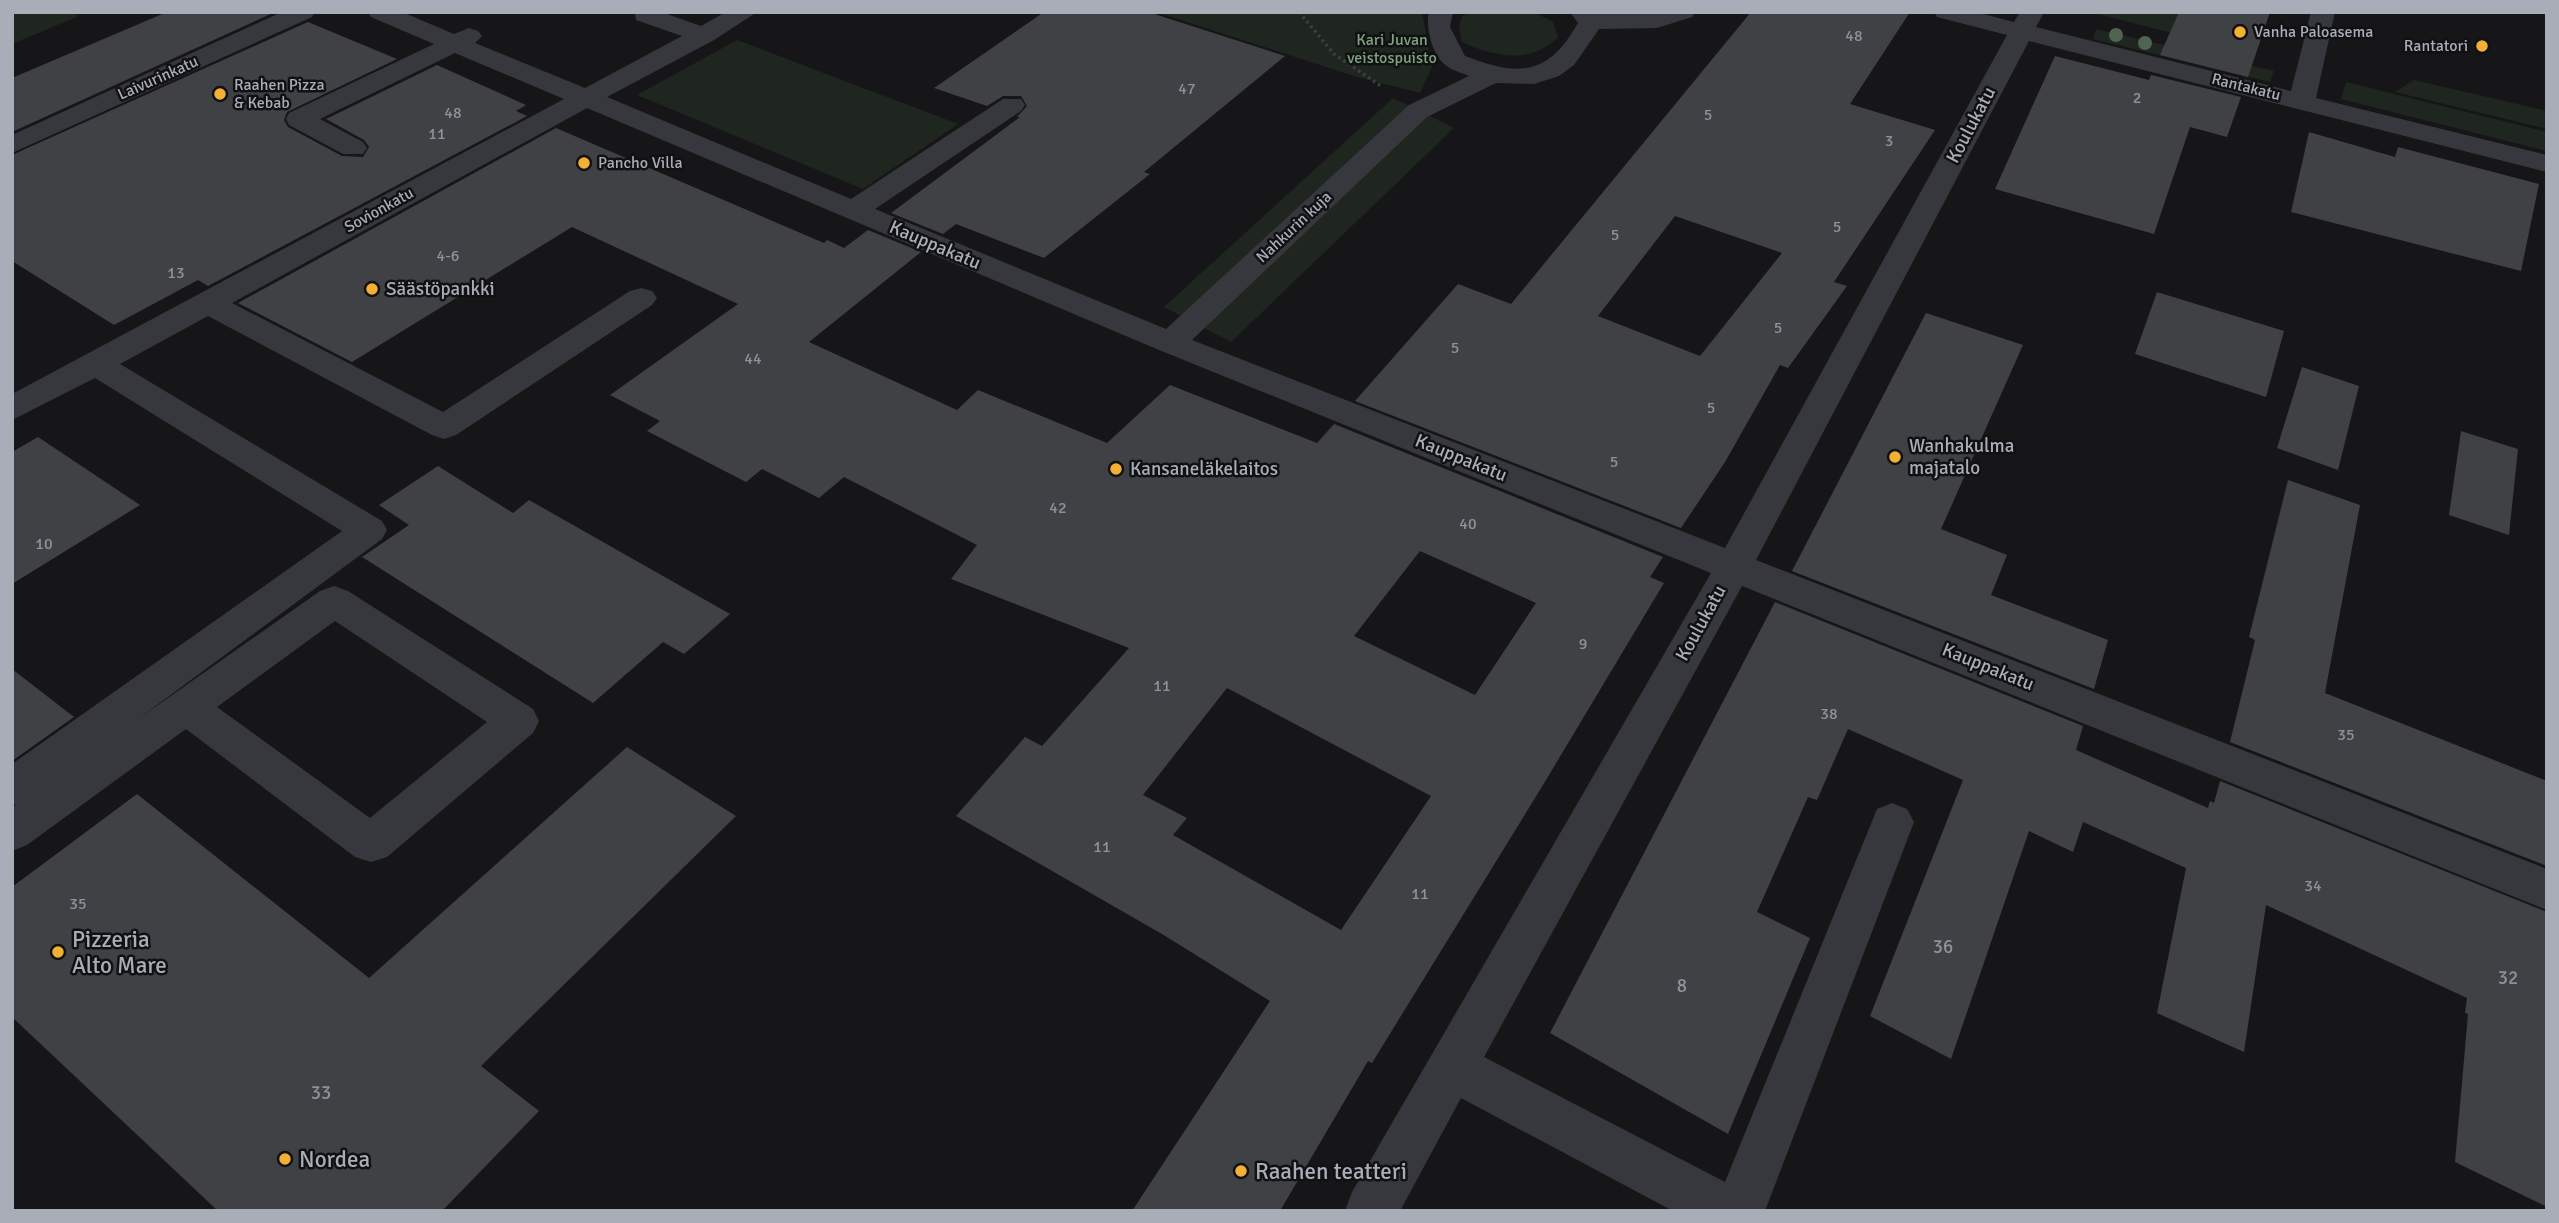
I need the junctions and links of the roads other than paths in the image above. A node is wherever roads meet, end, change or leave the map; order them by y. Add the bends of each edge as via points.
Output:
1 (303, 12) edge
2 (380, 12) edge
3 (746, 12) edge
4 (1441, 12) edge
5 (1683, 12) edge
6 (1946, 12) edge
7 (2323, 12) edge
8 (645, 15) dead end
9 (1586, 17) edge
10 (2027, 22) edge
11 (705, 35) junction
12 (466, 37) junction
13 (1489, 76) junction
14 (584, 99) junction
15 (2302, 102) junction
16 (1012, 105) dead end
17 (12, 145) edge
18 (353, 148) dead end
19 (2547, 164) edge
20 (852, 211) junction
21 (641, 298) dead end
22 (208, 303) junction
23 (1170, 342) junction
24 (96, 364) junction
25 (12, 409) edge
26 (1734, 566) junction
27 (186, 708) junction
28 (12, 788) edge
29 (1892, 822) dead end
30 (12, 832) edge
31 (2547, 891) edge
32 (1452, 1067) junction
33 (1371, 1211) edge
34 (1727, 1211) edge
35 (1739, 1211) edge

1 - 17 street, Laivurinkatu
2 - 12 street, Kauppakatu
3 - 11 street, Sovionkatu
4 - 13 street via 1438,27 1455,61
5 - 9 street via 1643,22
6 - 10 street, Rantakatu
7 - 15 street
8 - 11 street
9 - 13 street via 1581,44 1561,64 1523,80
10 - 15 street, Rantakatu
10 - 26 street, Koulukatu
11 - 14 street, Sovionkatu
12 - 14 street, Kauppakatu
12 - 18 street via 299,119
13 - 23 street, Nahkurin kuja via 1418,111
14 - 20 street, Kauppakatu
14 - 22 street, Sovionkatu
15 - 19 street, Rantakatu
16 - 20 street
20 - 23 street, Kauppakatu
21 - 22 street via 444,426
22 - 24 street, Sovionkatu
23 - 26 street, Kauppakatu
24 - 25 street, Sovionkatu
24 - 28 street via 369,530
26 - 31 street, Kauppakatu
26 - 32 street, Koulukatu
27 - 27 street via 334,601 518,720 371,843
27 - 30 street
29 - 35 street
32 - 33 street, Koulukatu
32 - 34 street

